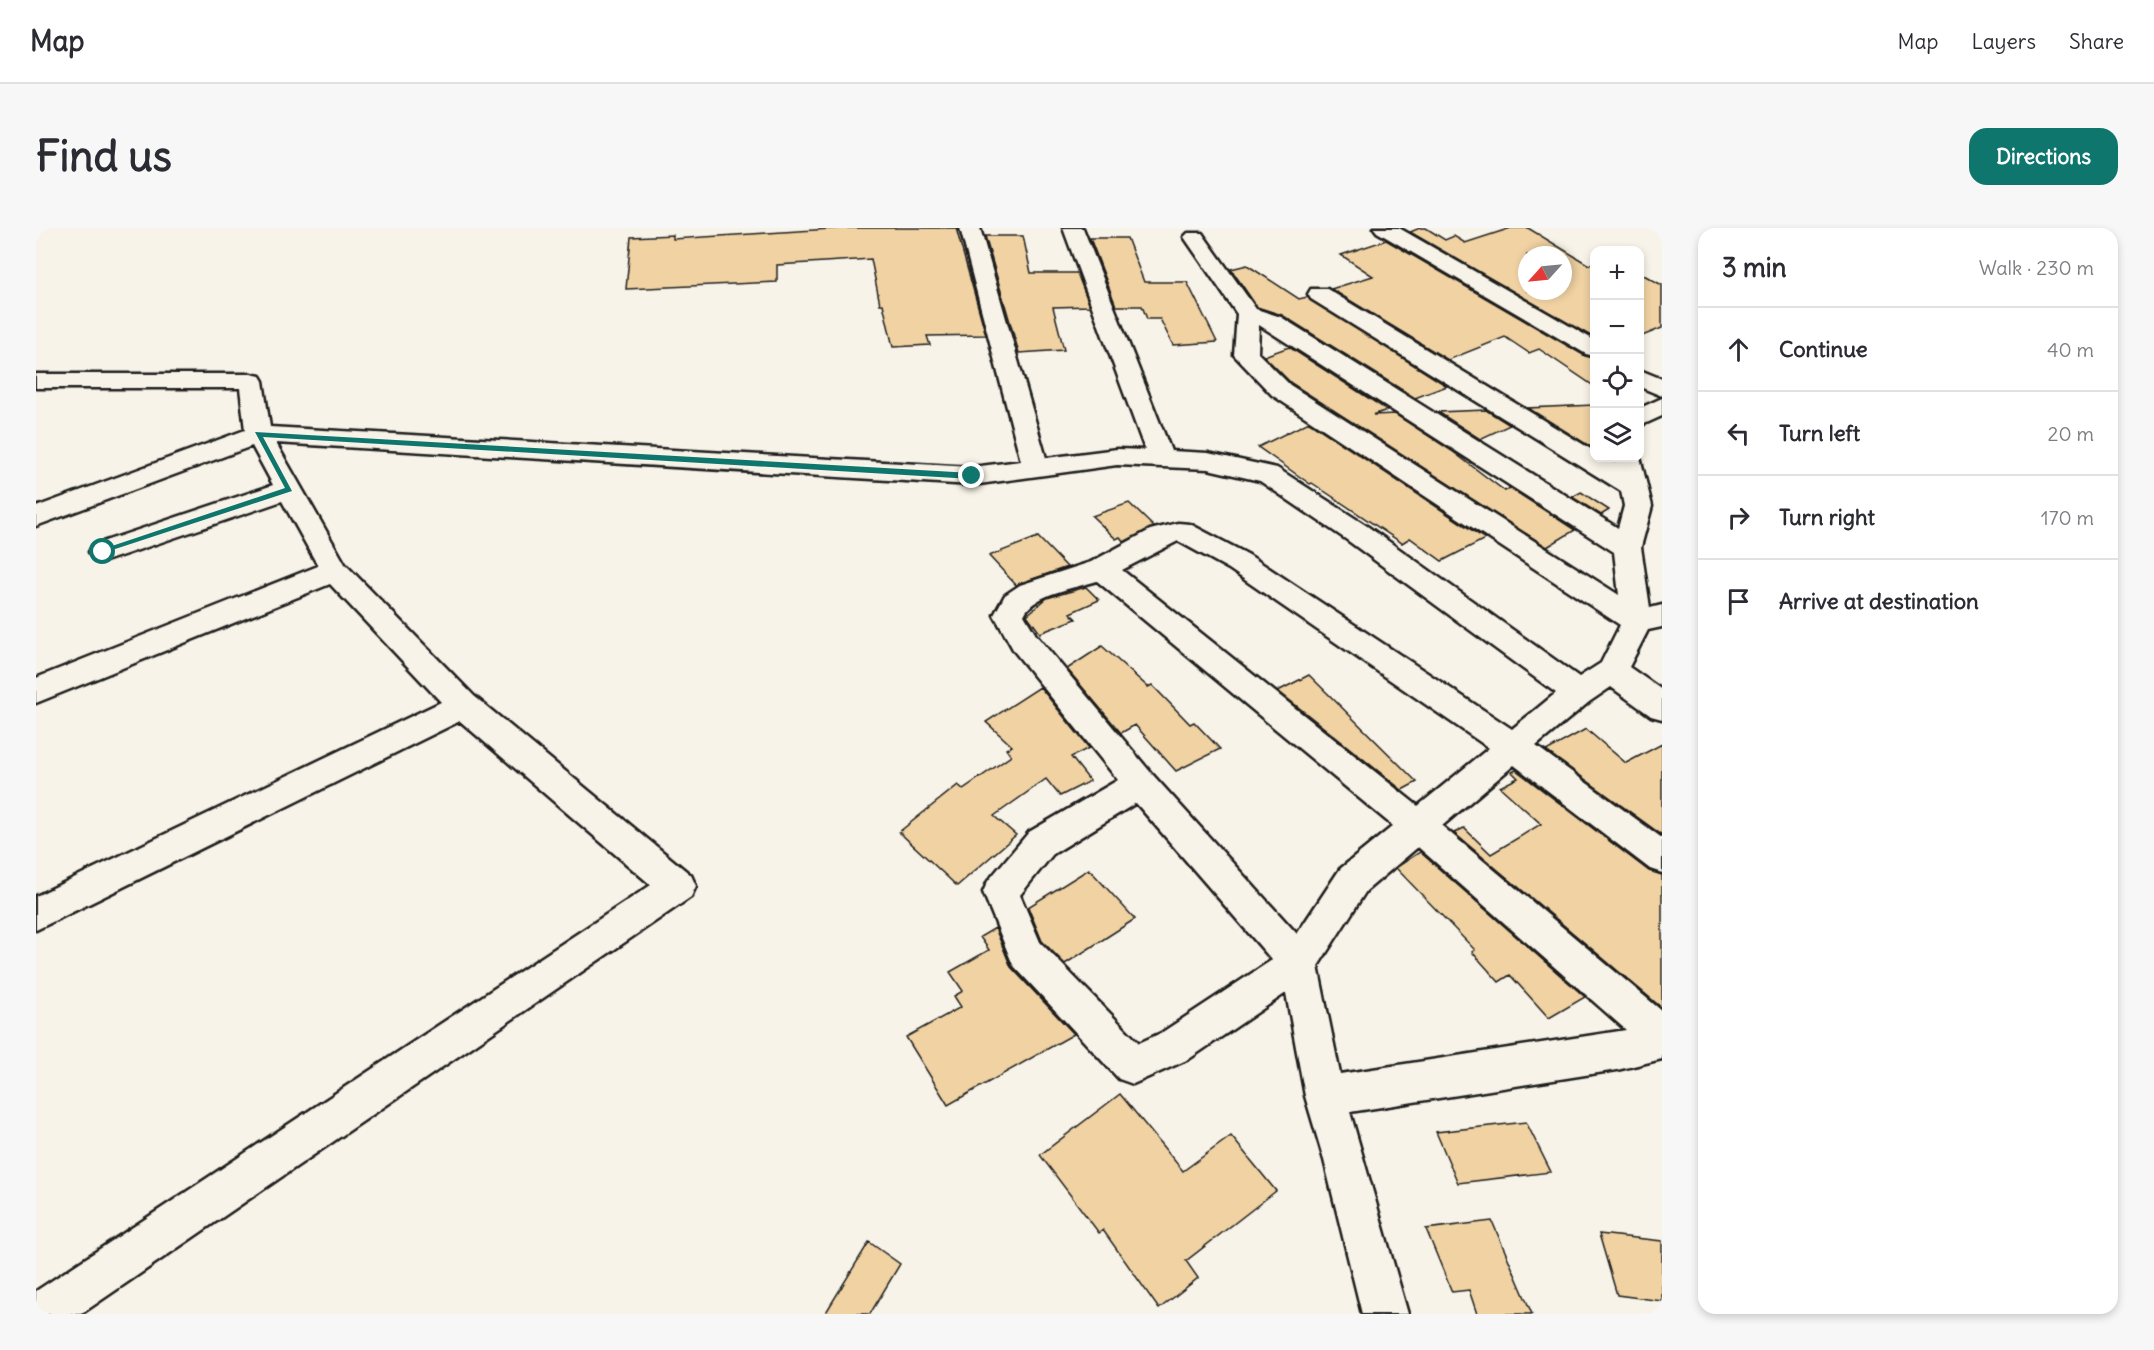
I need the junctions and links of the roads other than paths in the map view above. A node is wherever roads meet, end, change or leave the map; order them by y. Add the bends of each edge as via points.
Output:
1 (970, 228) edge
2 (1073, 228) edge
3 (1384, 228) edge
4 (1195, 237) dead end
5 (1319, 294) dead end
6 (1248, 314) junction
7 (1590, 348) edge
8 (1644, 379) edge
9 (36, 381) edge
10 (1662, 389) edge
11 (1662, 406) edge
12 (1644, 416) edge
13 (258, 434) junction
14 (1161, 459) junction
15 (1036, 468) junction
16 (1630, 472) edge
17 (289, 489) junction
18 (36, 517) edge
19 (1627, 548) junction
20 (103, 552) dead end
21 (1101, 569) junction
22 (335, 571) junction
23 (1650, 619) edge
24 (1612, 670) junction
25 (36, 692) edge
26 (1578, 693) junction
27 (463, 705) junction
28 (1662, 707) edge
29 (1513, 747) junction
30 (1140, 784) junction
31 (1418, 826) junction
32 (1662, 858) edge
33 (36, 914) edge
34 (1299, 963) junction
35 (1662, 1038) edge
36 (1325, 1095) junction
37 (42, 1314) edge
38 (1385, 1314) edge

1 - 15 street
2 - 14 street
3 - 7 street
4 - 6 street
5 - 16 street
6 - 19 street via 1273,322
6 - 23 street via 1246,355 1281,390
8 - 10 street
9 - 13 street via 251,381
11 - 12 street
13 - 15 street via 972,476
13 - 17 street
13 - 18 street
14 - 15 street via 1117,457
14 - 26 street via 1208,461 1268,474 1357,533
16 - 19 street via 1638,506
17 - 20 street
17 - 22 street
19 - 23 street
21 - 29 street via 1160,537 1178,532 1190,534 1239,562
21 - 30 street via 1030,592 1014,603 1009,615 1025,643
21 - 31 street
22 - 25 street
22 - 27 street
23 - 24 street
24 - 26 street
24 - 28 street
26 - 29 street
27 - 33 street
27 - 37 street via 678,886
29 - 31 street
29 - 32 street
30 - 34 street
30 - 34 street via 1041,843 1001,892 1026,953 1133,1065 1175,1046
31 - 34 street via 1353,880
31 - 35 street
34 - 36 street
35 - 36 street via 1617,1051
36 - 38 street

